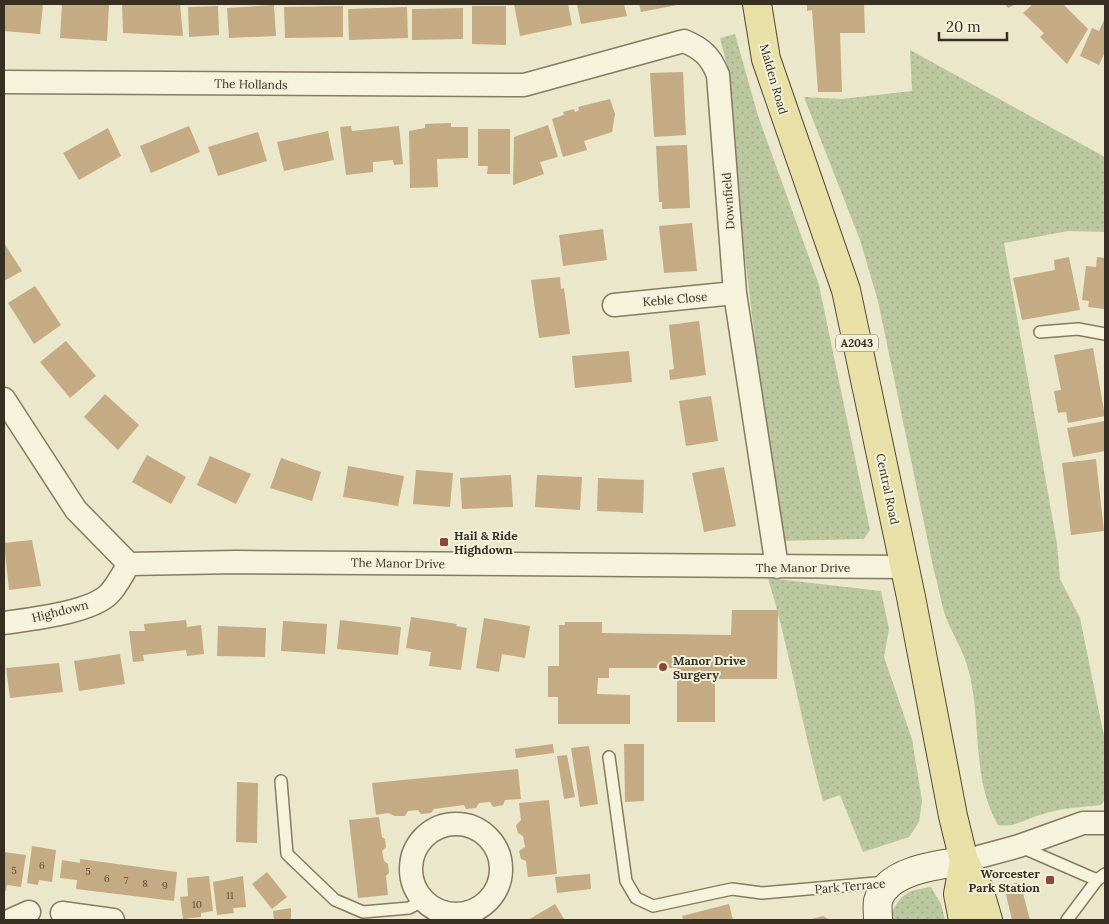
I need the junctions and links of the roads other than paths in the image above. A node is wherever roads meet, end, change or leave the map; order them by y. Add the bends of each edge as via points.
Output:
1 (756, 4) edge
2 (4, 82) edge
3 (498, 86) joint
4 (788, 124) joint
5 (735, 293) junction
6 (614, 305) dead end
7 (1040, 332) dead end
8 (1105, 334) edge
9 (4, 399) edge
10 (129, 564) junction
11 (778, 566) junction
12 (905, 567) junction
13 (4, 623) edge
14 (609, 757) dead end
15 (281, 781) dead end
16 (1105, 823) edge
17 (1019, 846) junction
18 (964, 861) junction
19 (1101, 877) edge
20 (891, 882) junction
21 (424, 900) junction
22 (62, 913) dead end
23 (458, 917) edge
24 (113, 920) edge
25 (878, 920) edge
26 (963, 920) edge
27 (988, 920) edge
28 (1067, 920) edge

1 - 4 main road, Malden Road / A2043 via 766,59
2 - 3 street, The Hollands
3 - 5 street, Downfield via 524,84 684,41 701,48 712,60 718,76
4 - 12 main road, Central Road / A2043 via 846,290
5 - 6 street, Keble Close
5 - 11 street, Downfield
7 - 8 lane via 1078,329
9 - 10 street via 76,510
10 - 11 street, The Manor Drive
10 - 13 street, Highdown via 109,594 94,603 42,618
11 - 12 street, The Manor Drive
12 - 18 main road, Central Road / A2043
14 - 20 lane, Park Terrace via 626,881 636,898 653,906 724,890 762,893
15 - 21 lane via 287,854 335,900 363,912 409,908
16 - 17 street via 1083,823
17 - 18 street
17 - 19 lane
18 - 20 street, Park Terrace via 921,868
18 - 26 main road, Central Road / A2043 via 958,894
18 - 27 main road, Central Road / A2043 via 980,889
19 - 28 lane
20 - 25 street via 878,901
21 - 23 street via 436,910
21 - 23 street via 416,888 412,860 427,835 453,824 481,831 499,855 502,870 499,885 480,908
22 - 24 street

